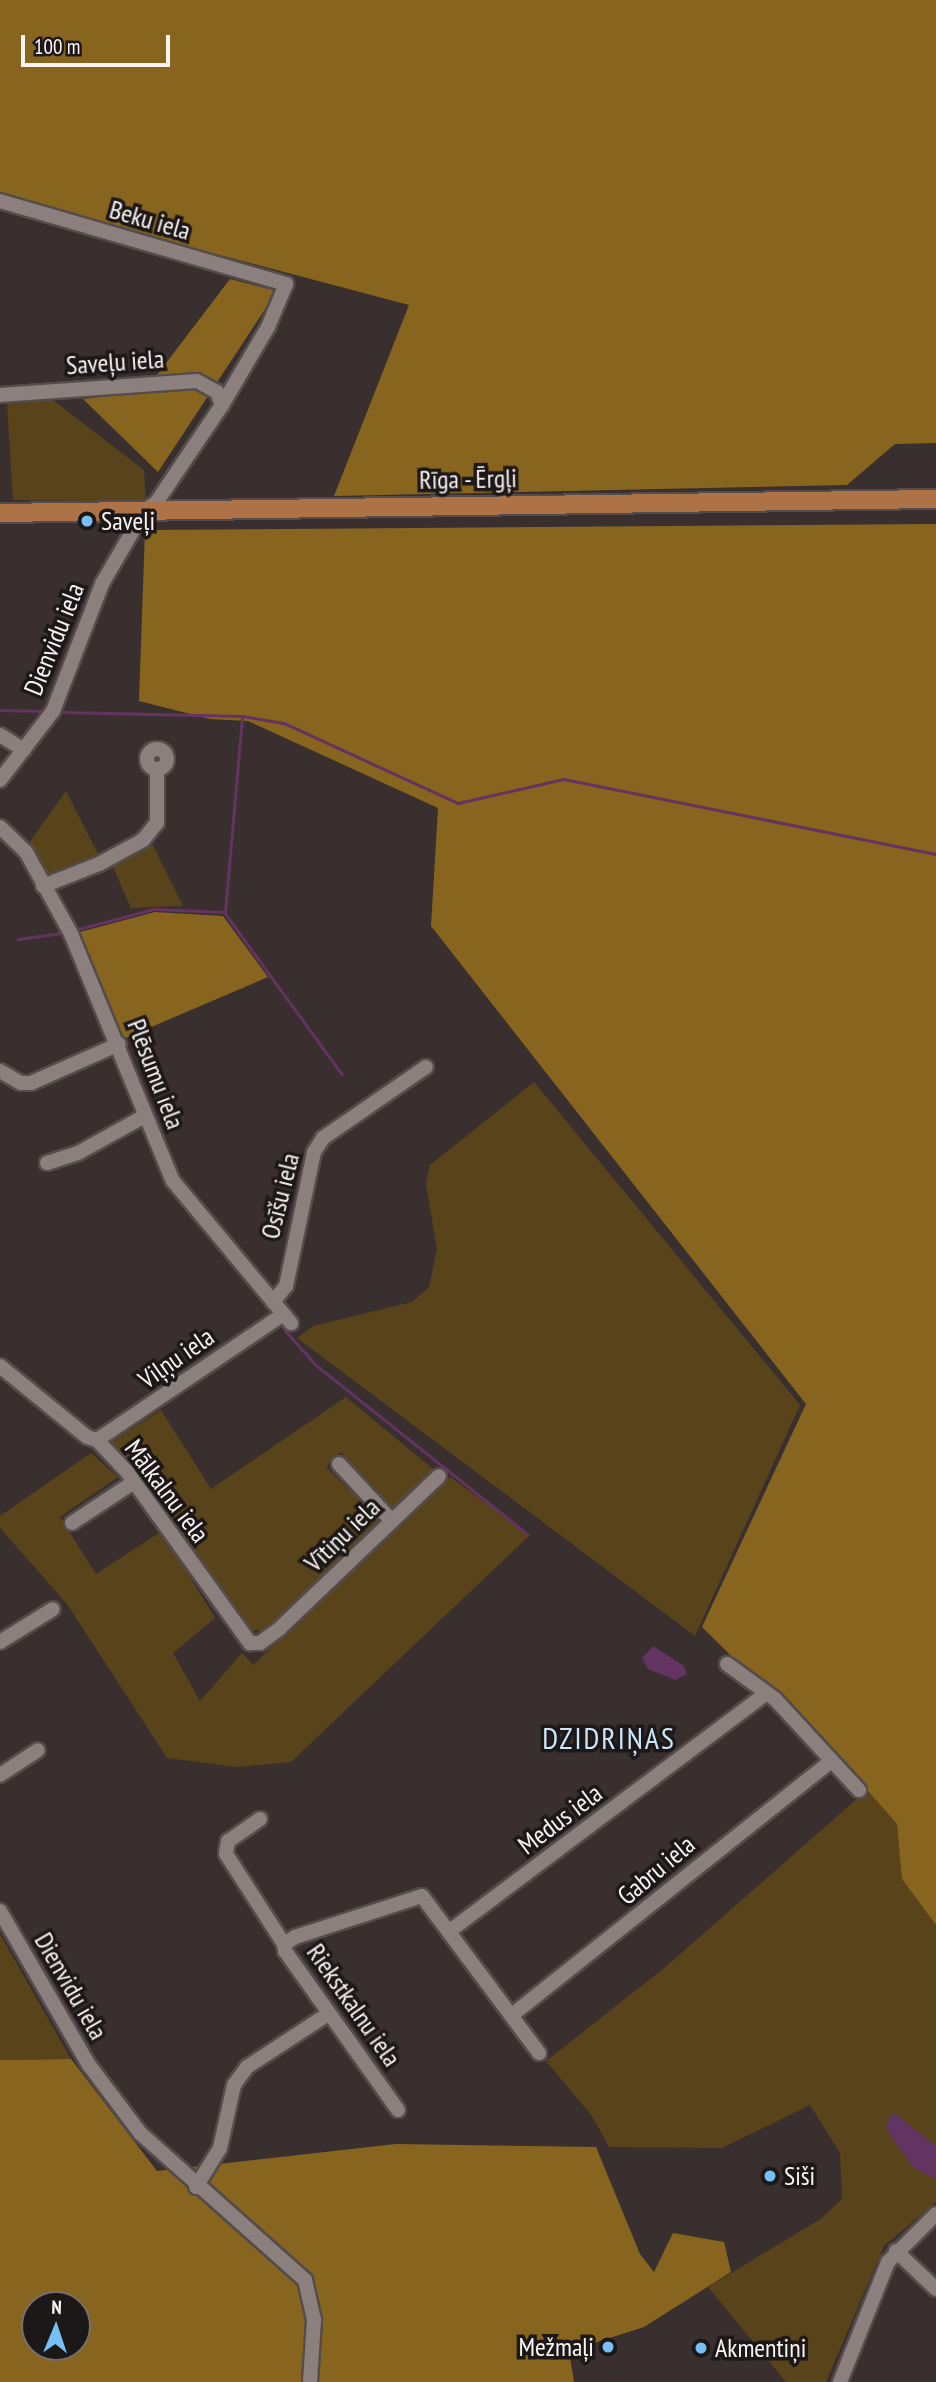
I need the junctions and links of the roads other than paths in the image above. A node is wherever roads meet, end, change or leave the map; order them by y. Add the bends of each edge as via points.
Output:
1 (0, 201) edge
2 (286, 284) joint
3 (0, 395) edge
4 (222, 405) junction
5 (936, 499) edge
6 (145, 510) junction
7 (0, 513) edge
8 (0, 735) edge
9 (24, 750) junction
10 (157, 771) dead end
11 (0, 780) edge
12 (0, 827) edge
13 (43, 886) junction
14 (119, 1044) junction
15 (426, 1067) dead end
16 (0, 1071) edge
17 (144, 1117) junction
18 (47, 1163) dead end
19 (282, 1313) junction
20 (0, 1366) edge
21 (97, 1440) junction
22 (339, 1464) dead end
23 (439, 1476) dead end
24 (134, 1482) junction
25 (392, 1521) junction
26 (72, 1523) dead end
27 (53, 1609) dead end
28 (279, 1629) joint
29 (0, 1642) edge
30 (727, 1664) dead end
31 (765, 1694) junction
32 (38, 1750) dead end
33 (831, 1760) junction
34 (0, 1776) edge
35 (859, 1790) dead end
36 (260, 1819) dead end
37 (2, 1917) edge
38 (451, 1930) junction
39 (284, 1944) junction
40 (328, 2014) junction
41 (512, 2015) junction
42 (539, 2053) dead end
43 (398, 2110) dead end
44 (196, 2187) junction
45 (936, 2214) edge
46 (896, 2251) junction
47 (936, 2289) edge
48 (847, 2380) edge
49 (310, 2382) edge

1 - 2 street, Beku iela
2 - 4 street, Dienvidu iela via 268,327
3 - 4 street, Saveļu iela via 197,381 217,392
4 - 6 street, Dienvidu iela via 156,503
5 - 6 main road, Rīga - Ērgļi
6 - 7 main road, Rīga - Ērgļi
6 - 9 street, Dienvidu iela via 93,603 53,711
8 - 9 street
9 - 11 street, Dienvidu iela
10 - 13 street via 156,823 143,840
12 - 13 street, Plēsumu iela via 26,852
13 - 14 street, Plēsumu iela via 71,934
14 - 16 street via 31,1083 21,1083
14 - 17 street, Plēsumu iela
15 - 19 street, Osīšu iela via 323,1138 314,1152
17 - 18 street via 78,1153
17 - 19 street, Plēsumu iela via 173,1181
19 - 21 street, Viļņu iela
20 - 21 street, Mālkalnu iela via 87,1437
21 - 24 street, Mālkalnu iela
22 - 25 street
23 - 25 street, Vītiņu iela
24 - 26 street
24 - 28 street, Mālkalnu iela via 241,1636 260,1643
25 - 28 street, Vītiņu iela
27 - 29 street
30 - 31 street
31 - 33 street via 775,1699
31 - 38 street, Medus iela
32 - 34 street
33 - 35 street
33 - 41 street, Gabru iela
36 - 39 street via 228,1841 226,1854
37 - 44 street, Dienvidu iela via 101,2084 140,2133
38 - 39 street, Riekstkalnu iela via 422,1896 385,1905
38 - 41 street
39 - 40 street, Riekstkalnu iela
40 - 43 street, Riekstkalnu iela
40 - 44 street via 247,2067 234,2085 220,2148
41 - 42 street
44 - 49 street, Dienvidu iela via 305,2280 313,2299
45 - 46 street
46 - 47 street
46 - 48 street via 873,2297

